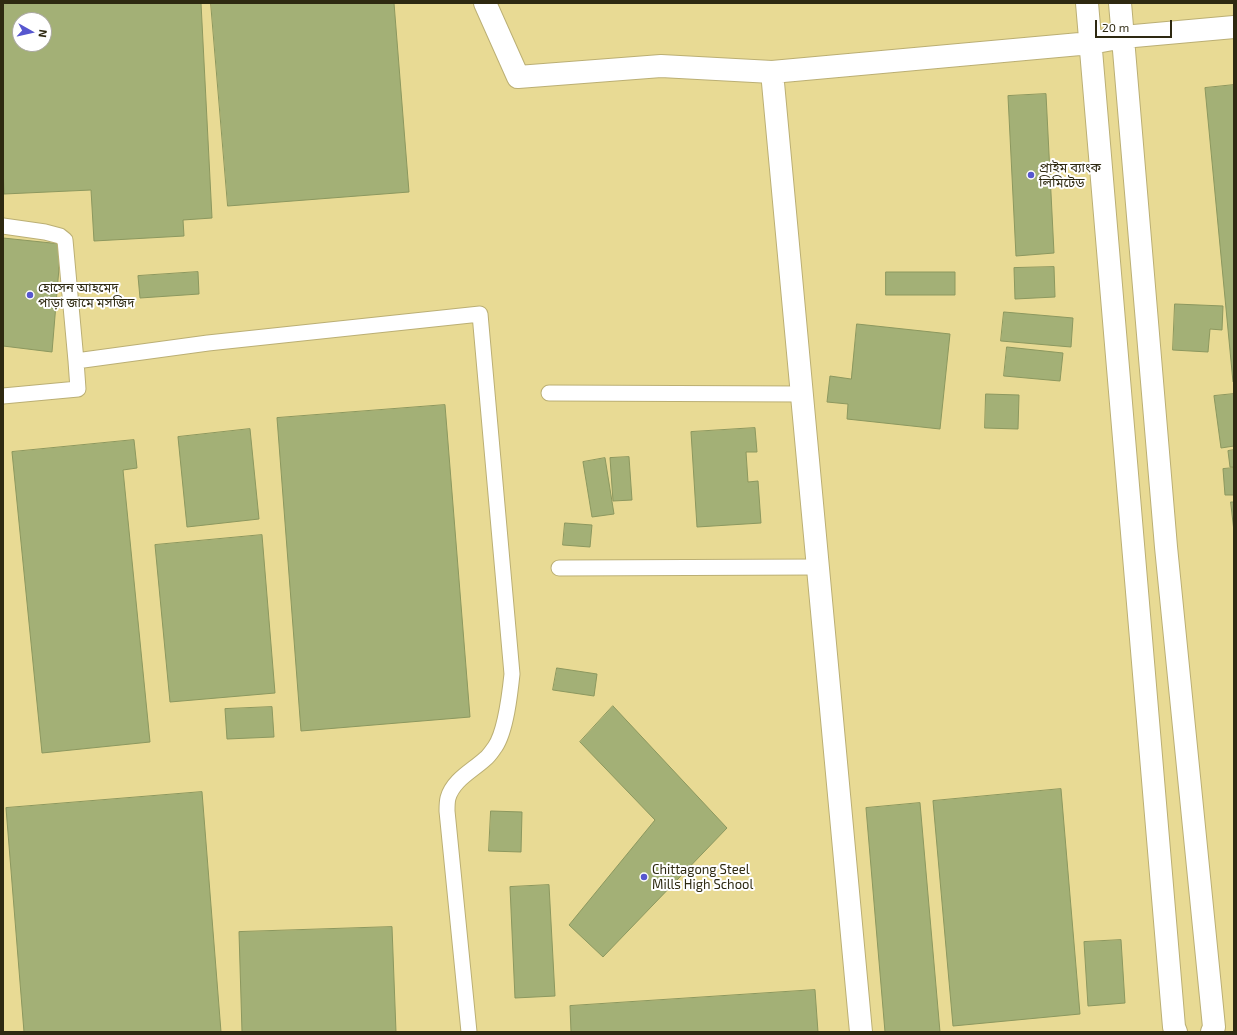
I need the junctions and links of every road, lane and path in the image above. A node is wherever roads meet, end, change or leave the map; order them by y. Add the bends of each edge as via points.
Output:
1 (485, 3) edge
2 (1087, 3) edge
3 (1120, 3) edge
4 (1234, 27) edge
5 (1123, 38) junction
6 (1091, 43) junction
7 (772, 72) junction
8 (3, 226) edge
9 (76, 361) junction
10 (549, 393) dead end
11 (802, 394) junction
12 (3, 396) edge
13 (818, 567) junction
14 (559, 568) dead end
15 (469, 1032) edge
16 (862, 1032) edge
17 (1176, 1032) edge
18 (1212, 1032) edge

1 - 7 street via 518,77 662,66
2 - 6 street
3 - 5 street
4 - 5 street
5 - 6 street
5 - 18 street via 1167,555 1214,1027
6 - 7 street
6 - 17 street
7 - 11 street
8 - 9 lane via 52,234 65,240
9 - 12 lane via 78,389
9 - 15 lane via 208,343 480,314 512,674 510,700 496,746 486,759 466,773 453,787 448,798 447,811
10 - 11 lane
11 - 13 street
13 - 14 lane
13 - 16 street

